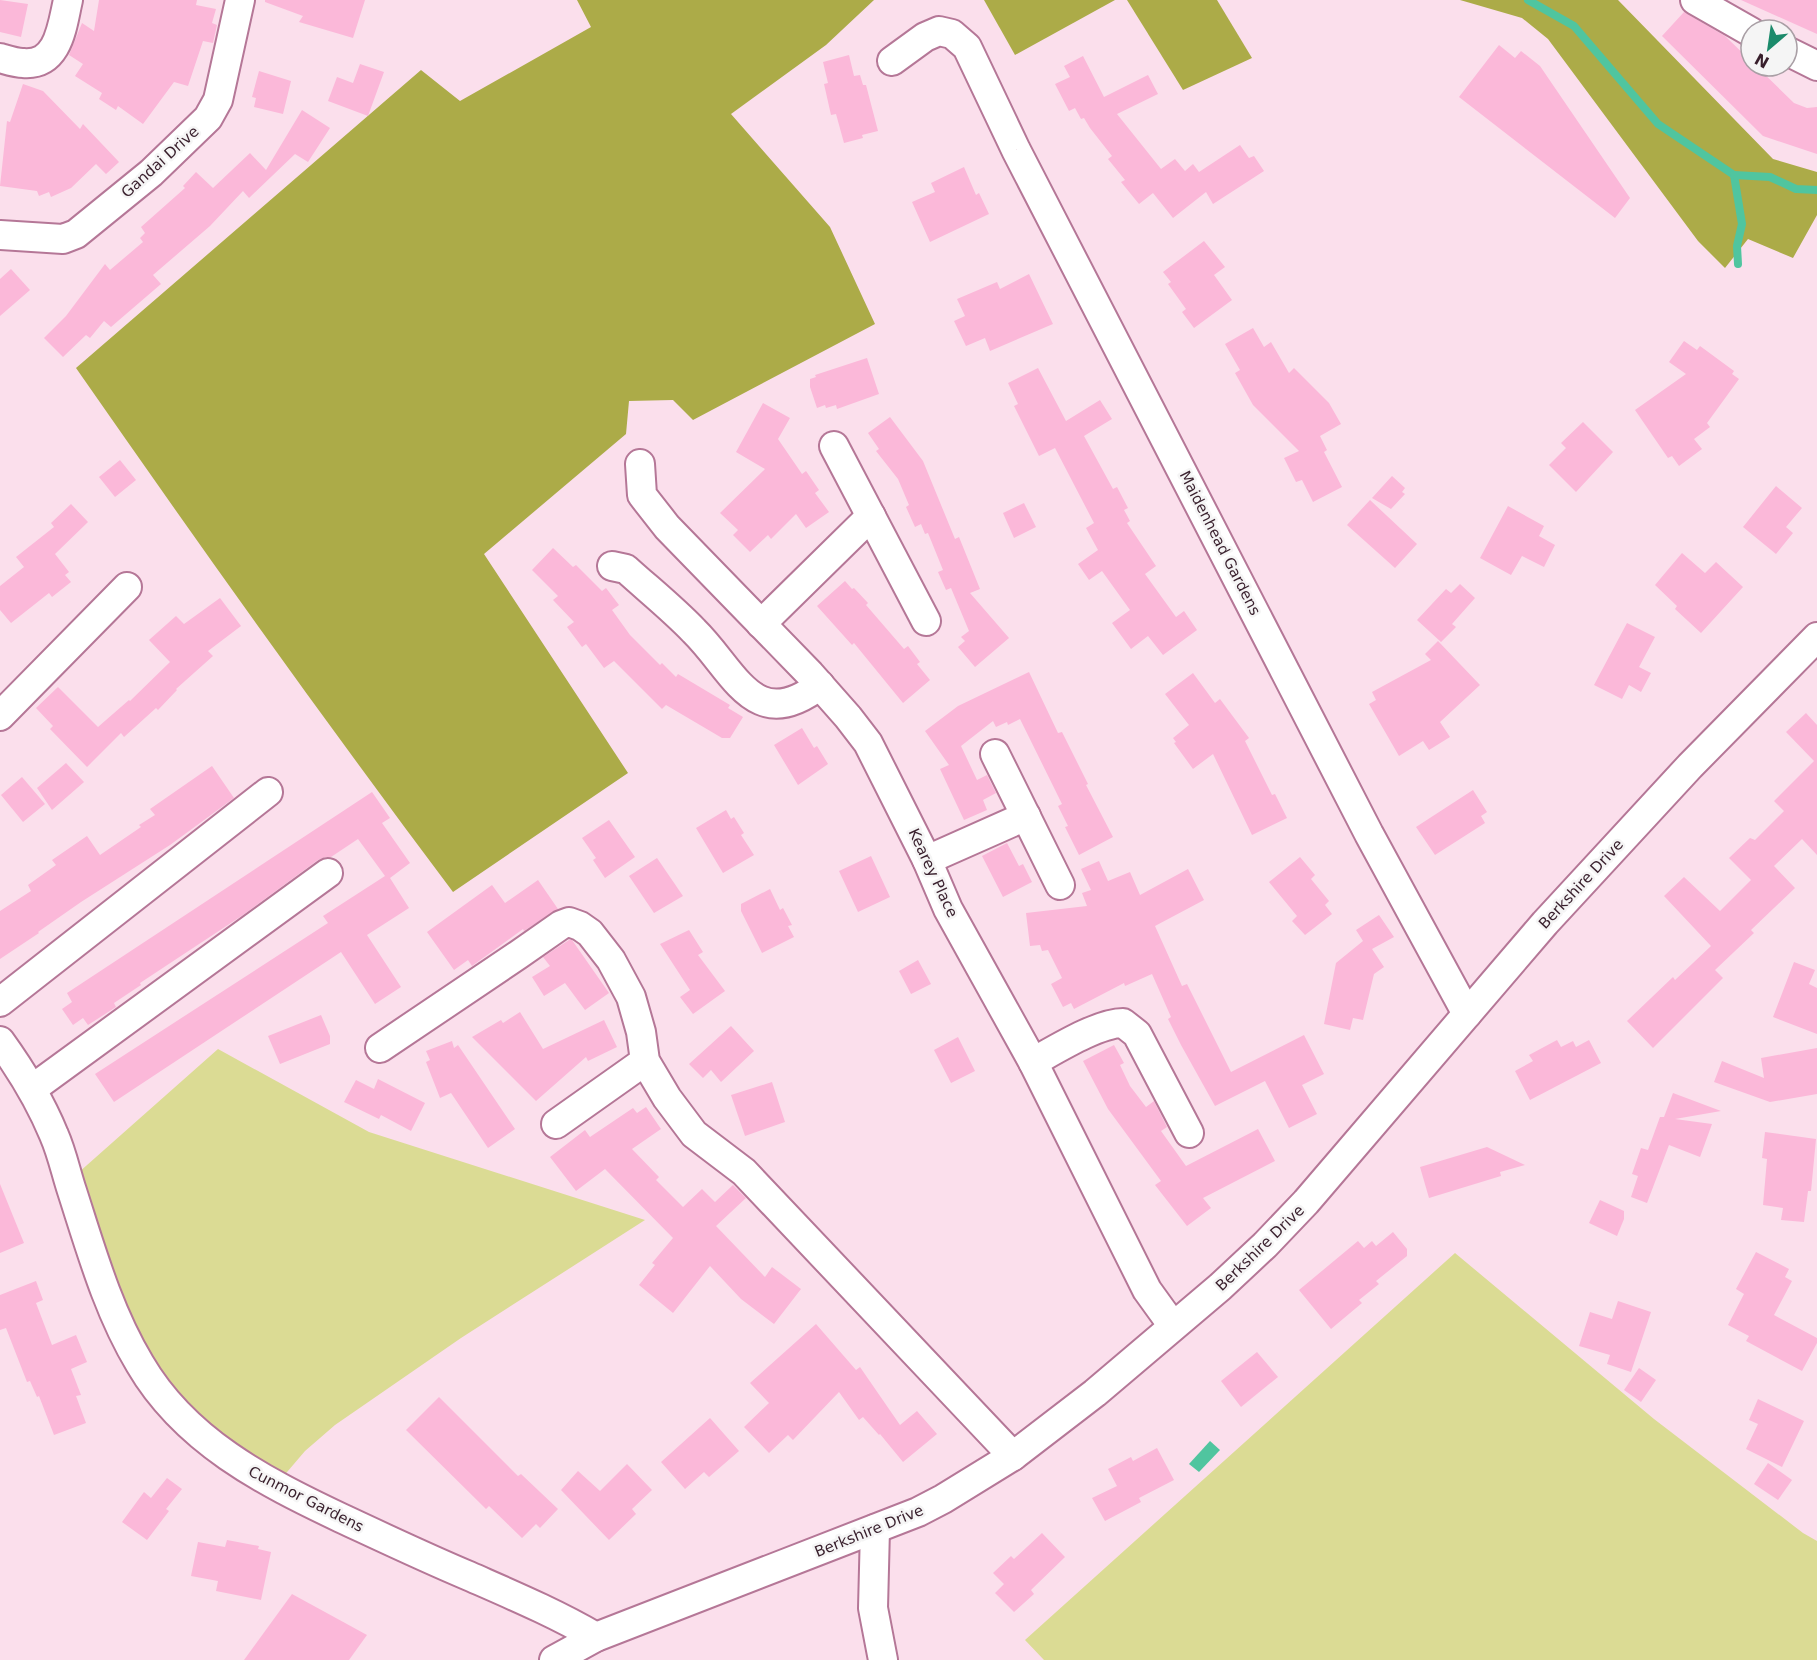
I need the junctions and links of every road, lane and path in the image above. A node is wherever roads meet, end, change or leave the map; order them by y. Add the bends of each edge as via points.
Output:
1 (68, 0) edge
2 (240, 0) edge
3 (1695, 0) edge
4 (1739, 25) edge
5 (1799, 57) edge
6 (0, 58) edge
7 (892, 61) dead end
8 (1817, 66) edge
9 (0, 235) edge
10 (834, 446) dead end
11 (640, 464) dead end
12 (871, 516) junction
13 (612, 566) dead end
14 (127, 587) dead end
15 (926, 621) dead end
16 (761, 624) junction
17 (1817, 637) edge
18 (820, 685) junction
19 (0, 716) edge
20 (995, 754) dead end
21 (268, 792) dead end
22 (1026, 816) junction
23 (927, 860) junction
24 (328, 873) dead end
25 (1060, 885) dead end
26 (0, 1002) edge
27 (1467, 1014) junction
28 (0, 1041) edge
29 (380, 1048) dead end
30 (645, 1061) junction
31 (1033, 1062) junction
32 (32, 1089) junction
33 (555, 1124) dead end
34 (1189, 1133) dead end
35 (1173, 1326) junction
36 (1013, 1456) junction
37 (875, 1529) junction
38 (596, 1637) junction
39 (554, 1660) edge
40 (883, 1660) edge

1 - 6 street via 51,54 22,63
2 - 9 street, Gandai Drive via 218,100 208,118 151,173 76,234 63,239
3 - 4 street
5 - 8 street
7 - 27 street, Maidenhead Gardens via 939,31 952,34 967,47 1016,150 1369,834
10 - 12 street
11 - 16 street, Kearey Place via 642,495
12 - 15 street
12 - 16 street
13 - 18 street via 626,569 694,631 754,697 764,702 791,703
14 - 19 street
16 - 18 street, Kearey Place
17 - 27 street, Berkshire Drive via 1660,798
18 - 23 street, Kearey Place via 868,743
20 - 22 street
21 - 26 street
22 - 23 street
22 - 25 street
23 - 31 street, Kearey Place via 948,909
24 - 32 street
27 - 35 street, Berkshire Drive via 1306,1202 1220,1287
28 - 32 street, Cunmor Gardens
29 - 30 street via 569,922 580,926 601,945 632,997
30 - 33 street
30 - 36 street via 694,1134 744,1172
31 - 34 street via 1111,1024 1123,1023 1137,1034
31 - 35 street, Kearey Place via 1147,1290
32 - 38 street, Cunmor Gardens via 55,1136 120,1327 158,1392 179,1417 237,1464 276,1487 531,1603
35 - 36 street, Berkshire Drive
36 - 37 street, Berkshire Drive via 943,1499
37 - 38 street, Berkshire Drive
37 - 40 street via 873,1608
38 - 39 street, Berkshire Drive

